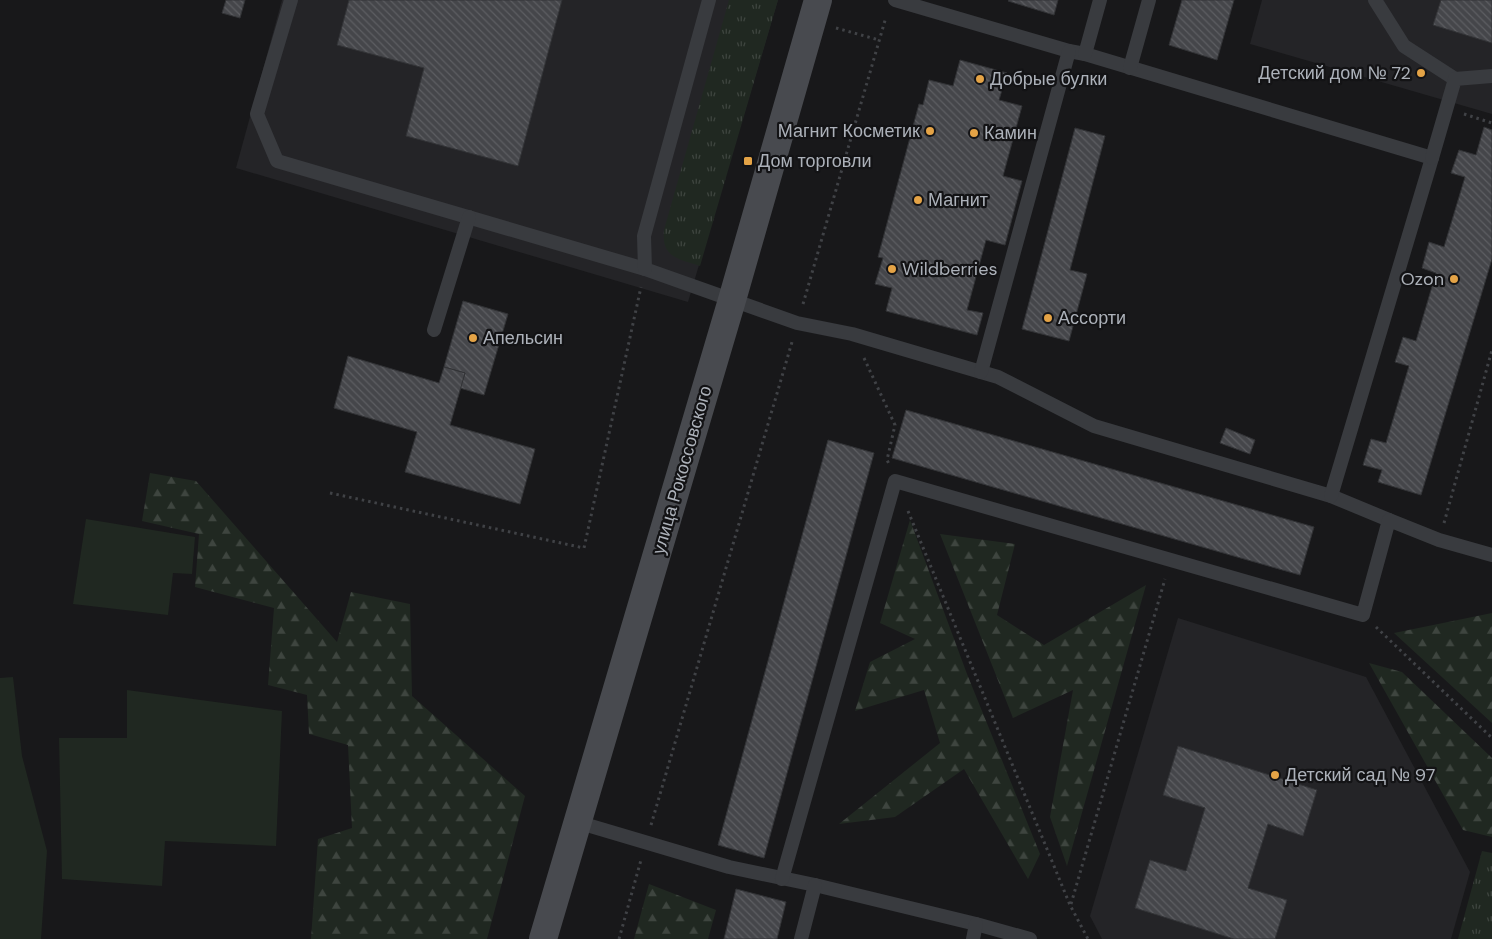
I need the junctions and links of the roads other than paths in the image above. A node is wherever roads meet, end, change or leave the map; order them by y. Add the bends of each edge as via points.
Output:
1 (290, 0) edge
2 (709, 0) edge
3 (818, 0) edge
4 (895, 0) edge
5 (1100, 0) edge
6 (1149, 0) edge
7 (1375, 0) edge
8 (1068, 51) junction
9 (1085, 54) junction
10 (1130, 68) junction
11 (1492, 76) edge
12 (1455, 79) junction
13 (1432, 158) junction
14 (469, 217) junction
15 (645, 269) junction
16 (732, 300) junction
17 (434, 330) dead end
18 (981, 372) junction
19 (1331, 496) junction
20 (1390, 520) junction
21 (1492, 555) edge
22 (577, 822) junction
23 (782, 879) junction
24 (814, 885) junction
25 (976, 924) junction
26 (543, 939) edge
27 (801, 939) edge
28 (973, 939) edge
29 (1030, 939) edge

1 - 14 lane via 257,114 277,161
2 - 15 lane via 644,236
3 - 16 street, улица Рокоссовского
4 - 8 lane
5 - 9 lane
6 - 10 lane
7 - 12 lane via 1404,46
8 - 9 lane
8 - 18 lane
9 - 10 lane
10 - 13 lane
11 - 12 lane
12 - 13 lane
13 - 19 lane
14 - 15 lane
14 - 17 lane
15 - 16 lane
16 - 18 lane via 797,323 852,334
16 - 22 street, улица Рокоссовского
18 - 19 lane via 998,377 1094,426
19 - 20 lane
20 - 21 lane via 1439,540
20 - 23 lane via 1363,615 895,481
22 - 23 lane via 729,867
22 - 26 street, улица Рокоссовского
23 - 24 lane
24 - 25 lane
24 - 27 lane
25 - 28 lane
25 - 29 lane

